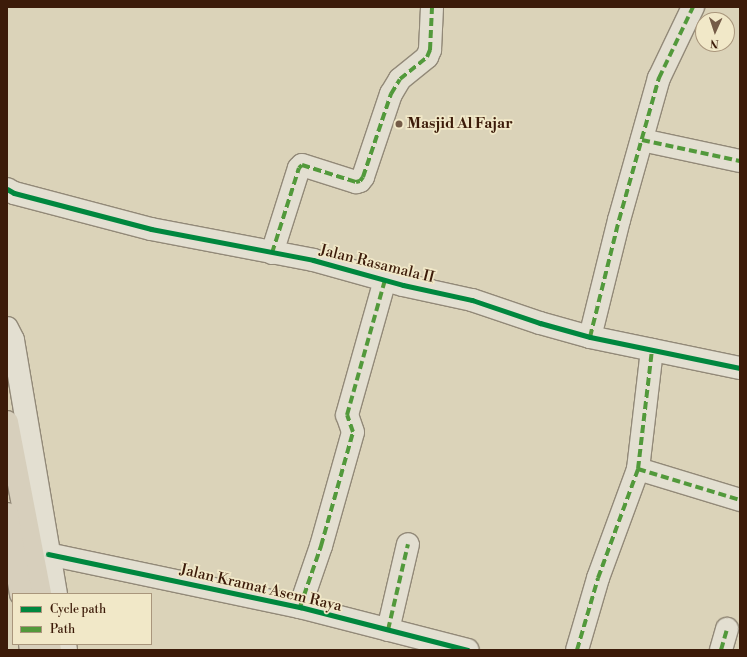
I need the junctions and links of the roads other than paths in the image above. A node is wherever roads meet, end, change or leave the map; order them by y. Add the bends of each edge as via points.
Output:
1 (432, 7) edge
2 (693, 7) edge
3 (642, 140) junction
4 (740, 161) edge
5 (7, 189) edge
6 (272, 253) junction
7 (385, 280) junction
8 (7, 328) edge
9 (590, 336) junction
10 (652, 350) junction
11 (740, 368) edge
12 (7, 422) edge
13 (638, 469) junction
14 (740, 500) edge
15 (7, 514) edge
16 (408, 544) dead end
17 (48, 554) junction
18 (21, 593) edge
19 (40, 593) edge
20 (56, 593) edge
21 (300, 607) junction
22 (727, 629) dead end
23 (388, 630) junction
24 (468, 650) edge
25 (576, 650) edge
26 (721, 650) edge

1 - 6 street via 430,50 427,57 400,79 391,94 363,177 356,182 302,165
2 - 3 street via 659,78
3 - 4 street
3 - 9 street
5 - 6 street, Jalan Rasamala II via 151,229
6 - 7 street, Jalan Rasamala II via 313,260
7 - 9 street, Jalan Rasamala II via 472,300 540,324
7 - 21 street via 347,415 354,432 321,546
8 - 17 street via 13,340
9 - 10 street, Jalan Rasamala II
10 - 11 street, Jalan Rasamala II
10 - 13 street
12 - 19 highway
13 - 14 street
13 - 25 street via 598,578
15 - 18 highway
16 - 23 street
17 - 20 street
17 - 21 street, Jalan Kramat Asem Raya
21 - 23 street, Jalan Kramat Asem Raya
22 - 26 street
23 - 24 street, Jalan Kramat Asem Raya

